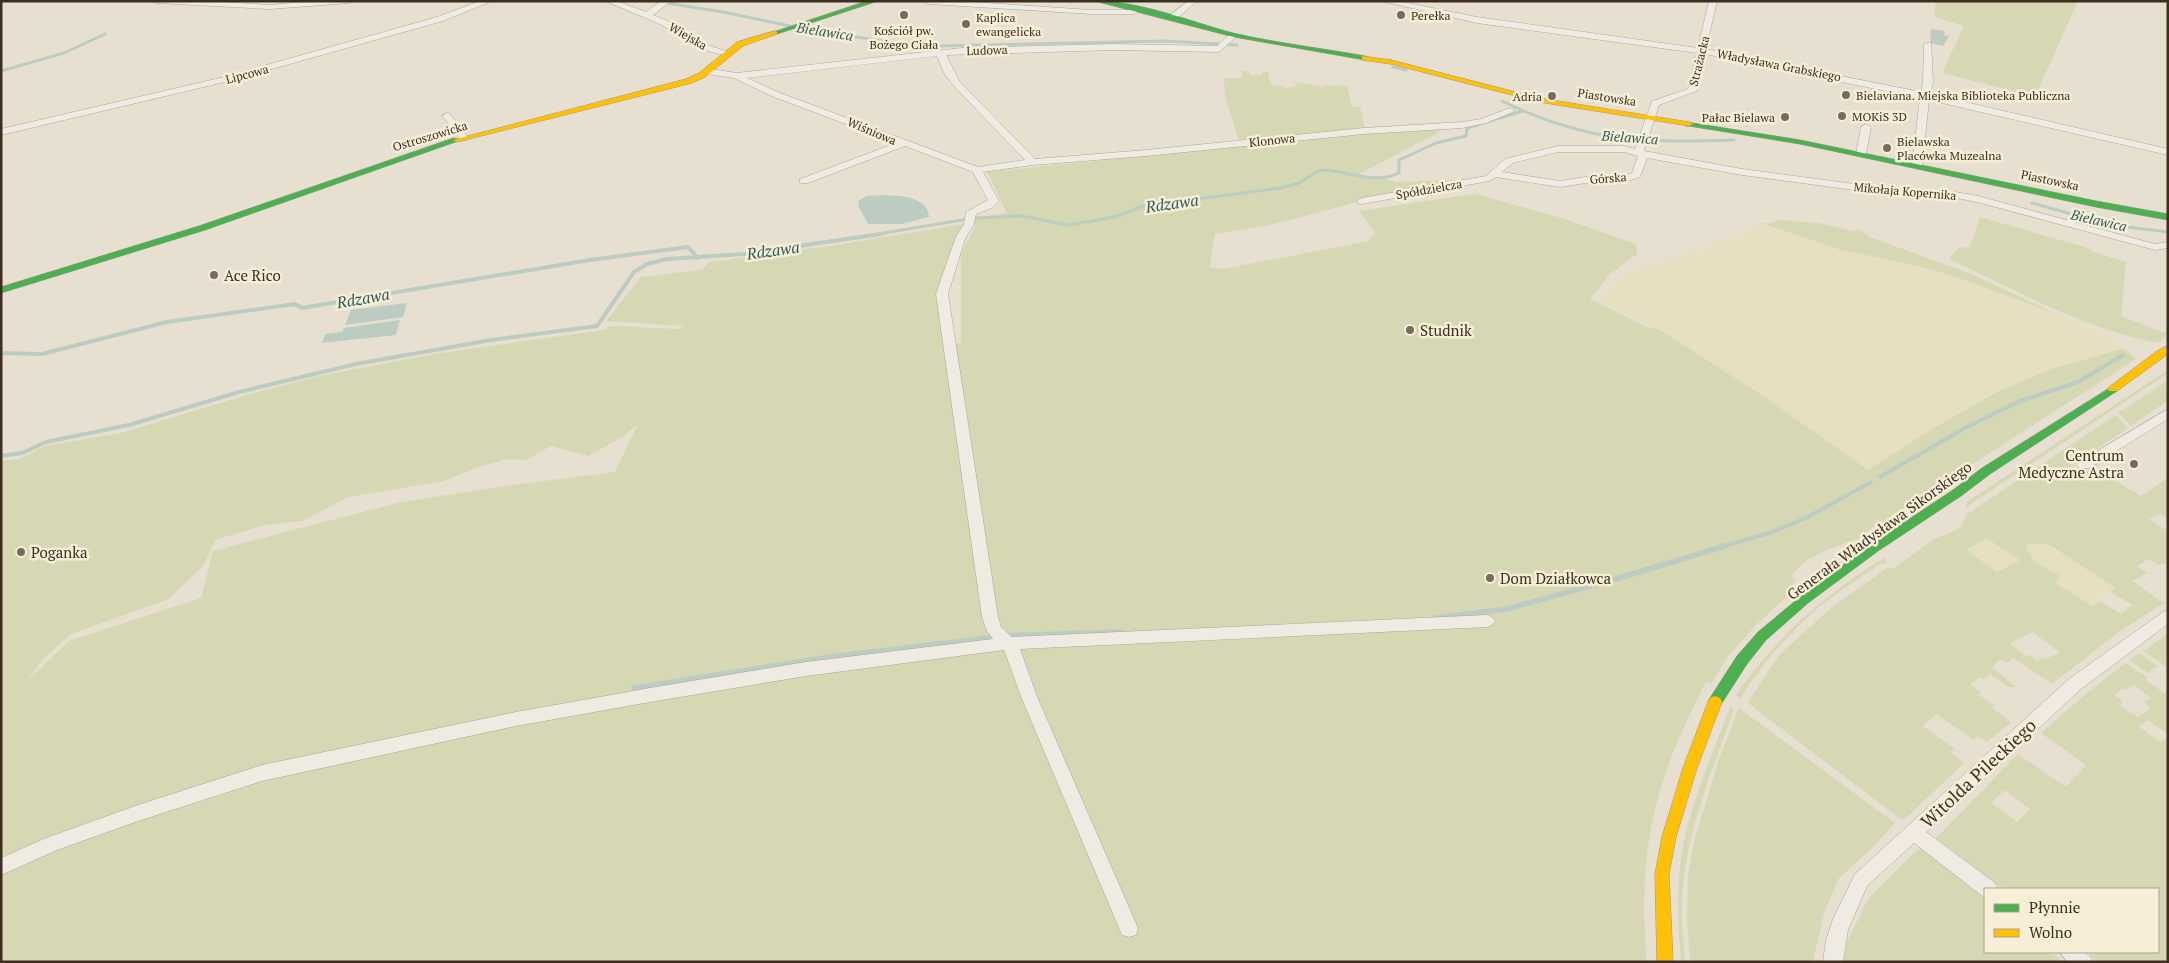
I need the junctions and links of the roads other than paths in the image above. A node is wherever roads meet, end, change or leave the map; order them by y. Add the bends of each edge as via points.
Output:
1 (158, 1) edge
2 (349, 1) edge
3 (488, 1) edge
4 (609, 1) edge
5 (875, 1) edge
6 (1098, 1) edge
7 (1193, 1) edge
8 (1385, 1) edge
9 (1713, 1) edge
10 (929, 2) edge
11 (665, 3) edge
12 (863, 3) edge
13 (1139, 10) junction
14 (648, 14) junction
15 (1172, 18) junction
16 (1228, 40) junction
17 (1928, 44) dead end
18 (1702, 50) junction
19 (728, 53) junction
20 (940, 53) junction
21 (706, 71) junction
22 (736, 76) junction
23 (1925, 97) junction
24 (1510, 111) dead end
25 (447, 116) dead end
26 (1652, 118) junction
27 (1866, 127) dead end
28 (1, 132) edge
29 (464, 138) junction
30 (1641, 142) junction
31 (902, 144) junction
32 (2168, 152) edge
33 (1861, 154) junction
34 (1033, 162) junction
35 (1916, 166) junction
36 (977, 170) junction
37 (1496, 174) junction
38 (804, 181) dead end
39 (1362, 201) dead end
40 (2114, 208) junction
41 (2168, 217) edge
42 (2168, 222) edge
43 (2168, 245) edge
44 (1, 290) edge
45 (2168, 349) edge
46 (2168, 363) edge
47 (2133, 376) junction
48 (2168, 413) edge
49 (2084, 466) dead end
50 (2168, 616) edge
51 (1488, 621) dead end
52 (1008, 643) junction
53 (1914, 833) junction
54 (1, 867) edge
55 (1987, 888) edge
56 (1129, 928) dead end
57 (2071, 953) edge
58 (1665, 962) edge
59 (1833, 962) edge
60 (2083, 962) edge

1 - 2 street via 270,7
3 - 28 street, Lipcowa via 440,20 226,80
4 - 14 street, Wiejska
5 - 12 main road, Ostroszowicka
6 - 13 main road, Piastowska
7 - 15 street
8 - 18 street, Władysława Grabskiego via 1442,9 1526,28
9 - 18 street, Strażacka
10 - 13 street via 1091,12
11 - 14 street, Wiejska
12 - 19 main road, Ostroszowicka via 747,41
13 - 15 main road, Piastowska
14 - 19 street, Wiejska via 707,48
15 - 16 main road, Piastowska
16 - 20 street, Ludowa via 1220,48 1113,47
16 - 26 main road, Piastowska via 1391,62 1539,100
17 - 23 street
18 - 23 street, Władysława Grabskiego
18 - 26 street, Strażacka via 1692,91 1655,103
19 - 21 main road, Ostroszowicka
20 - 22 street, Ludowa
20 - 34 street via 957,84
21 - 22 street, Wiśniowa
21 - 29 main road, Ostroszowicka via 696,78 668,87
22 - 31 street, Wiśniowa
23 - 32 street, Władysława Grabskiego
23 - 35 street
24 - 34 street, Klonowa via 1462,125
25 - 29 street
26 - 30 street, Strażacka
26 - 33 main road, Piastowska
27 - 33 street
29 - 44 main road, Ostroszowicka via 211,225
30 - 37 street, Górska via 1603,149 1558,150 1509,161
30 - 37 street, Górska via 1643,155 1636,175 1625,179 1592,179 1560,184
30 - 43 street, Mikołaja Kopernika via 1653,157 1899,193 1956,195 2155,246
31 - 36 street, Wiśniowa
31 - 38 street
33 - 35 main road, Piastowska
34 - 36 street, Klonowa
35 - 40 main road, Piastowska
36 - 52 street via 994,201 971,212 942,294 990,617 995,631
37 - 39 street, Spółdzielcza via 1489,178
40 - 41 main road, Piastowska
40 - 42 main road, Piastowska
45 - 47 main road, Generała Władysława Sikorskiego
46 - 47 main road, Generała Władysława Sikorskiego
47 - 58 main road, Generała Władysława Sikorskiego via 1874,548 1790,612 1762,636 1742,660 1713,707 1669,837 1662,874
48 - 49 street
50 - 53 street, Witolda Pileckiego via 2075,684
51 - 52 street
52 - 54 street via 806,669 641,696 516,718 272,771 88,831
52 - 56 street
53 - 55 street
53 - 59 street, Witolda Pileckiego via 1861,880 1846,908 1834,945
57 - 60 street

